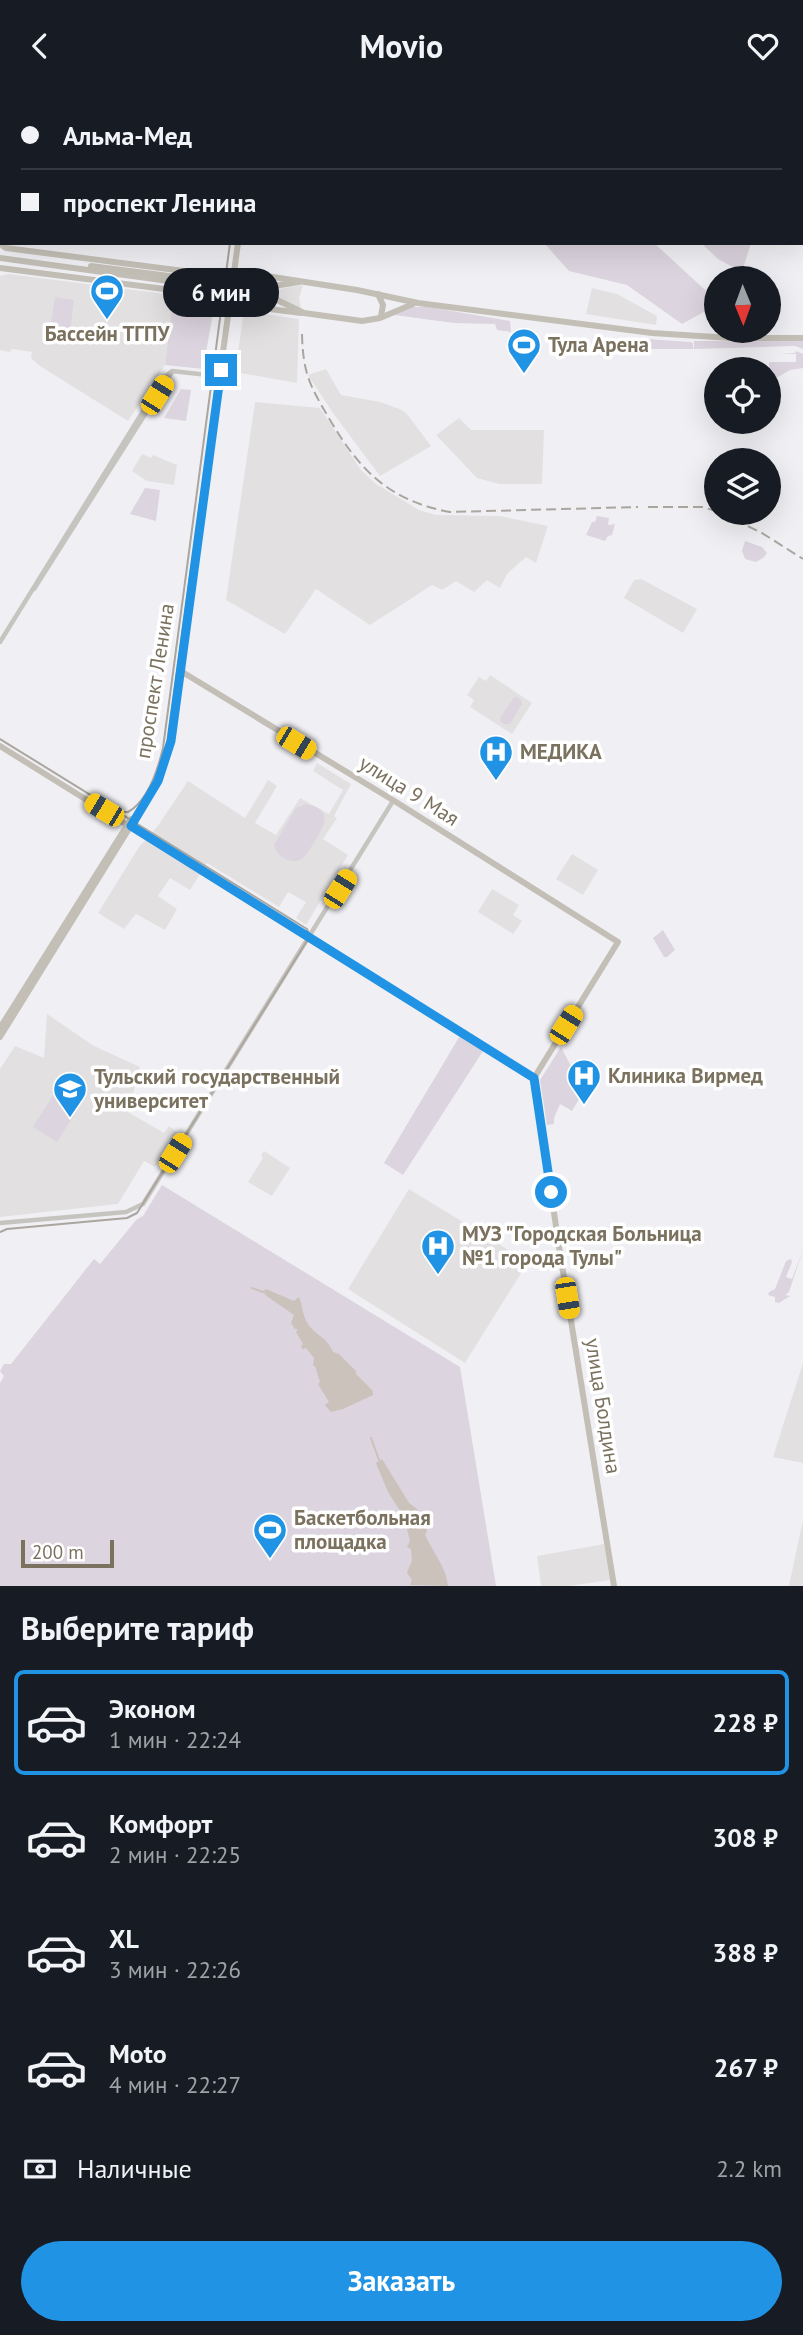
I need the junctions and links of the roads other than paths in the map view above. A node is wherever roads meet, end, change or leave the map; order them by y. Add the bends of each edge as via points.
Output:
1 (236, 245) edge
2 (3, 246) edge
3 (0, 256) edge
4 (17, 256) junction
5 (0, 268) edge
6 (231, 277) junction
7 (301, 281) junction
8 (378, 294) junction
9 (229, 297) junction
10 (418, 303) junction
11 (304, 313) junction
12 (380, 318) junction
13 (803, 338) edge
14 (218, 376) junction
15 (0, 642) edge
16 (179, 670) junction
17 (0, 746) edge
18 (393, 801) junction
19 (129, 825) junction
20 (309, 938) junction
21 (46, 957) junction
22 (0, 1028) edge
23 (0, 1037) edge
24 (534, 1078) junction
25 (0, 1223) edge
26 (614, 1586) edge

1 - 6 main road, проспект Ленина
2 - 4 main road
2 - 6 main road
3 - 4 main road
3 - 11 main road via 261,294
4 - 7 main road via 261,288
5 - 9 main road
6 - 7 main road
6 - 9 main road, проспект Ленина
7 - 8 main road
8 - 10 main road
8 - 12 main road via 384,308
9 - 11 main road
9 - 14 main road, проспект Ленина
10 - 12 main road
10 - 13 main road via 695,337
11 - 12 main road via 362,321
14 - 15 street via 172,371 166,377
14 - 16 main road, проспект Ленина
16 - 18 main road, улица 9 Мая
16 - 19 main road, проспект Ленина via 160,767
16 - 19 main road, проспект Ленина via 168,751 158,781
17 - 19 main road
18 - 20 street
18 - 24 main road, улица 9 Мая via 618,942
19 - 20 main road
19 - 21 main road, проспект Ленина
20 - 24 main road
20 - 25 street via 143,1204 130,1211
21 - 22 main road, проспект Ленина
21 - 23 main road, проспект Ленина
24 - 26 main road, улица Болдина

